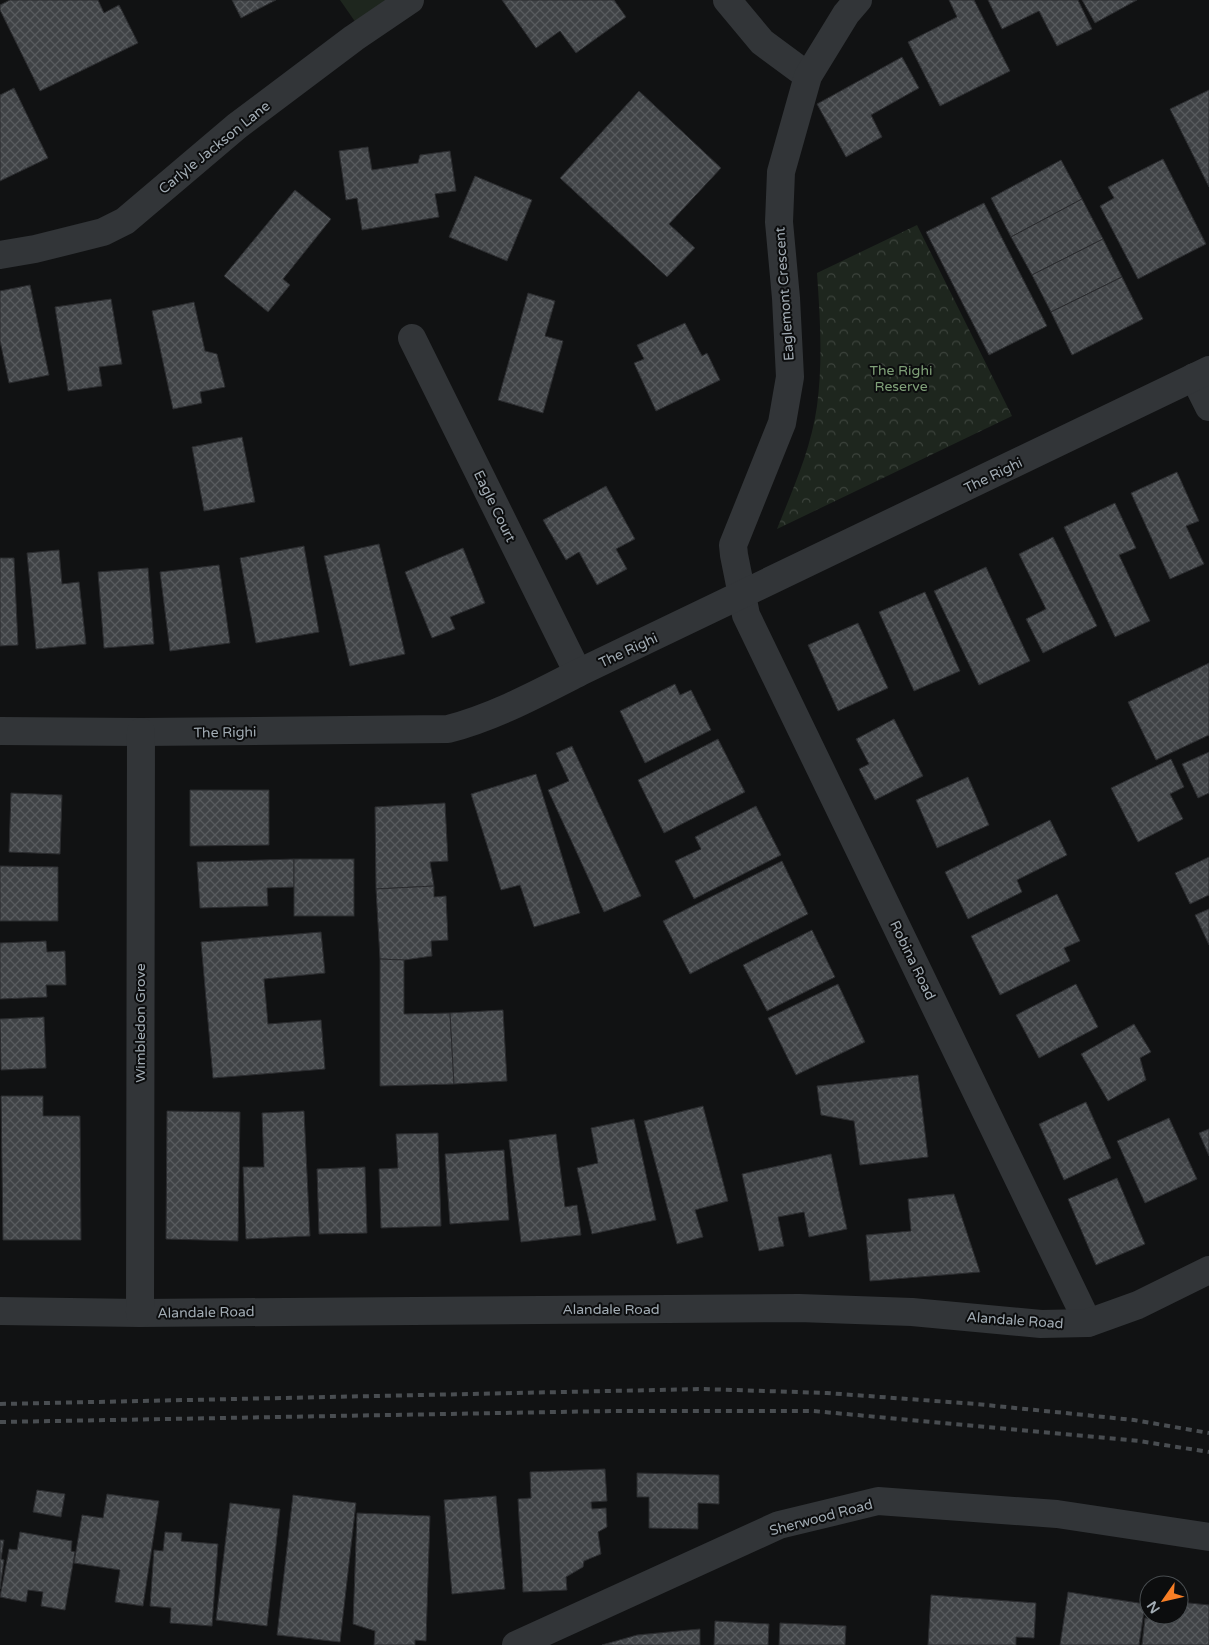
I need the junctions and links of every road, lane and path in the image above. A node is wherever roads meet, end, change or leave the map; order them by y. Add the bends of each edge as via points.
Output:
1 (410, 0) edge
2 (727, 0) edge
3 (858, 0) edge
4 (808, 76) junction
5 (0, 255) edge
6 (412, 338) dead end
7 (1202, 374) edge
8 (1209, 407) edge
9 (743, 595) junction
10 (578, 673) junction
11 (0, 731) edge
12 (141, 732) junction
13 (1209, 1270) edge
14 (0, 1311) edge
15 (140, 1313) junction
16 (1088, 1323) junction
17 (1209, 1538) edge
18 (516, 1645) edge

1 - 5 street, Carlyle Jackson Lane via 237,126 125,221 103,232
2 - 4 street via 762,42
3 - 4 street, Eaglemont Crescent
4 - 9 street, Eaglemont Crescent via 781,172 779,222 790,377 782,423 733,545
6 - 10 street, Eagle Court
7 - 8 street
7 - 9 street, The Righi
9 - 10 street, The Righi
9 - 16 street, Robina Road via 746,615
10 - 12 street, The Righi via 505,710 448,730
11 - 12 street, The Righi
12 - 15 street, Wimbledon Grove
13 - 16 street, Alandale Road via 1138,1305
14 - 15 street, Alandale Road
15 - 16 street, Alandale Road via 799,1308 912,1312 1041,1324
17 - 18 street, Sherwood Road via 1057,1514 878,1501 778,1525

